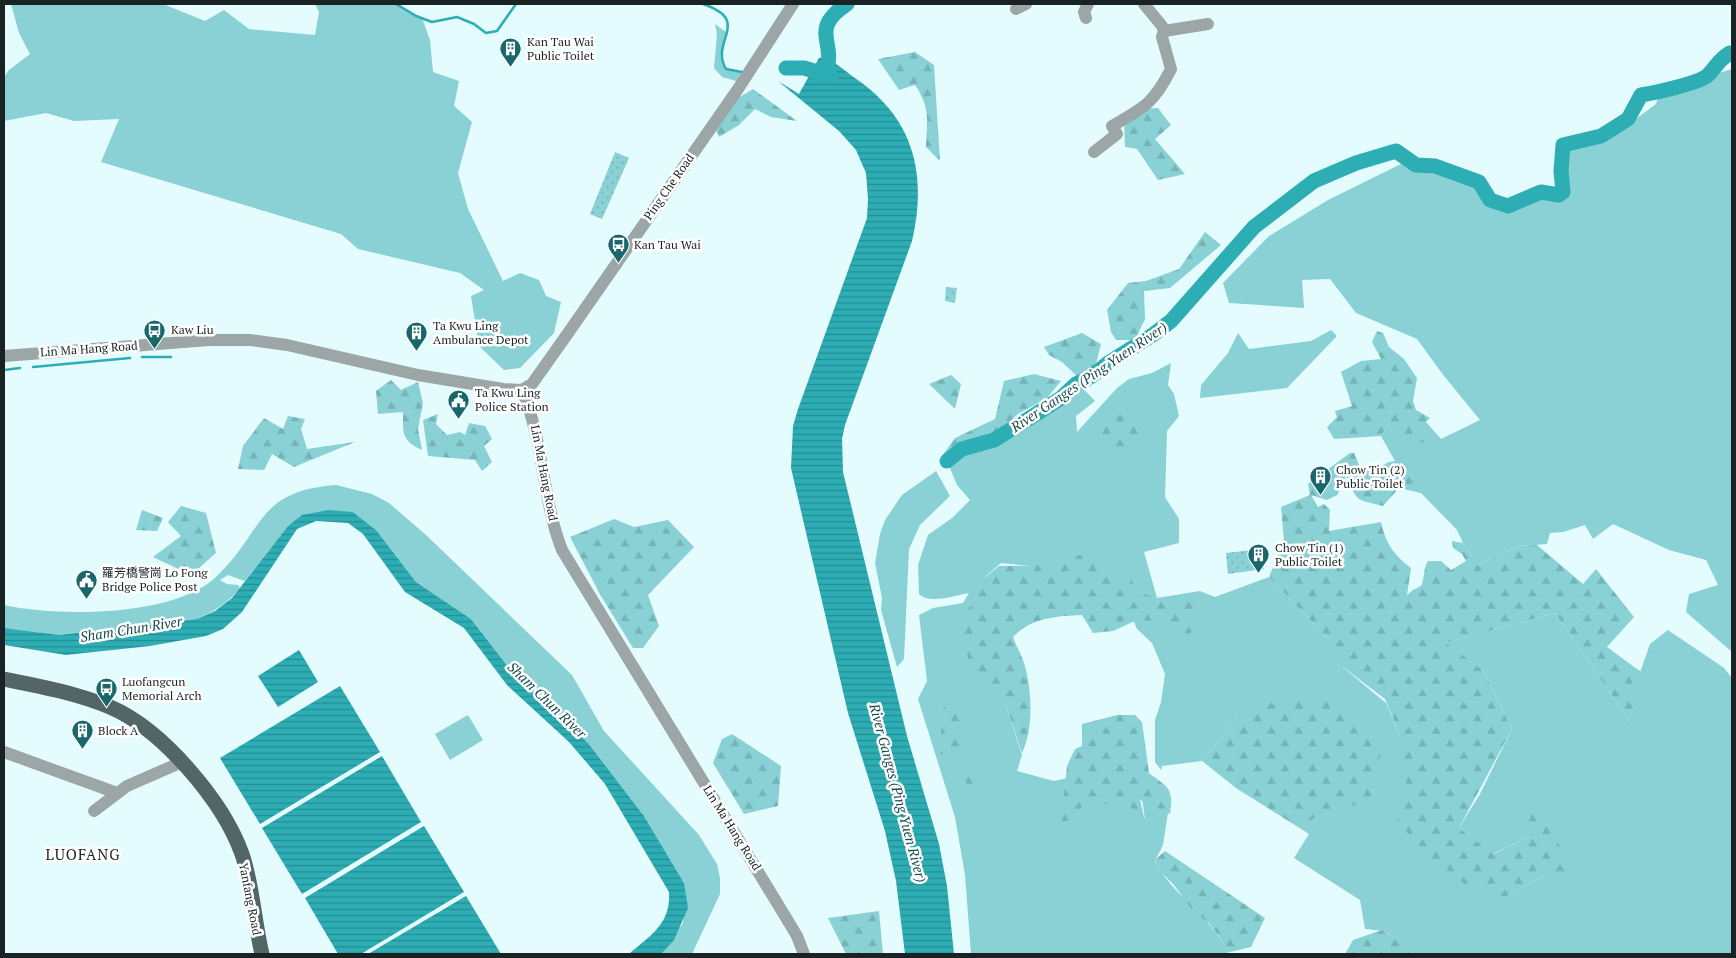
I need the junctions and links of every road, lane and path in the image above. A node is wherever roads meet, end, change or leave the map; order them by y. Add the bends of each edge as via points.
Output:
1 (793, 4) edge
2 (1144, 4) edge
3 (1208, 24) dead end
4 (1164, 31) junction
5 (1094, 152) dead end
6 (4, 356) edge
7 (522, 390) junction
8 (4, 679) edge
9 (4, 752) edge
10 (182, 762) junction
11 (117, 792) junction
12 (94, 811) dead end
13 (262, 954) edge
14 (804, 954) edge

1 - 7 street, Ping Che Road via 738,89 543,369 532,384
2 - 4 street
3 - 4 street
4 - 5 street via 1162,37 1171,69 1163,86 1147,106 1112,126 1117,134
6 - 7 street, Lin Ma Hang Road via 222,339 250,340 294,346 418,375
7 - 14 street, Lin Ma Hang Road via 533,418 562,550 785,916
8 - 10 main road, Yanfang Road via 67,693 112,708 148,732
9 - 11 street
10 - 11 street
10 - 13 main road, Yanfang Road via 210,796 239,848 248,877
11 - 12 street

